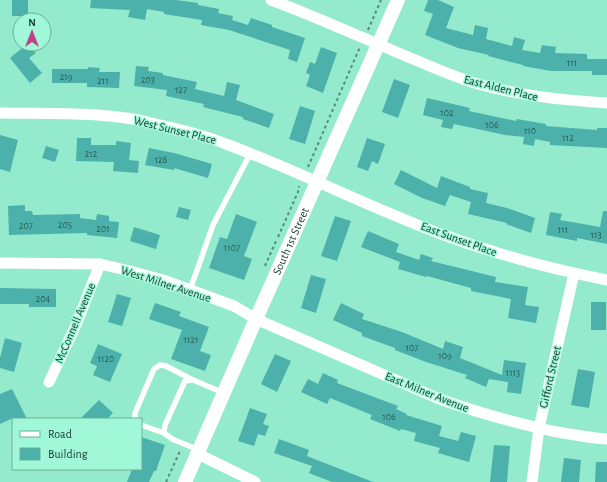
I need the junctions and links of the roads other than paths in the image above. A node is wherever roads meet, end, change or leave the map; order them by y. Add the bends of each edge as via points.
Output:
1 (271, 0) edge
2 (398, 0) edge
3 (378, 45) junction
4 (607, 103) edge
5 (0, 113) edge
6 (250, 154) junction
7 (317, 182) junction
8 (0, 263) edge
9 (100, 264) junction
10 (574, 273) junction
11 (607, 280) edge
12 (190, 290) junction
13 (256, 318) junction
14 (193, 380) junction
15 (49, 382) dead end
16 (224, 393) junction
17 (135, 418) edge
18 (142, 425) edge
19 (539, 428) junction
20 (164, 433) junction
21 (607, 439) edge
22 (194, 450) junction
23 (186, 482) edge
24 (255, 482) edge
25 (532, 482) edge

1 - 3 street, East Alden Place
2 - 3 street, South 1st Street
3 - 4 street, East Alden Place via 479,84 546,98
3 - 7 street, South 1st Street
5 - 6 street, West Sunset Place via 84,115 155,123
6 - 7 street, West Sunset Place
6 - 12 lane via 212,225
7 - 10 street, East Sunset Place via 491,252
7 - 13 street, South 1st Street
8 - 9 street, West Milner Avenue
9 - 12 street, West Milner Avenue via 156,278
9 - 15 street, McConnell Avenue via 76,325
10 - 11 street, East Sunset Place
10 - 19 street, Gifford Street
12 - 13 street, West Milner Avenue via 234,306
13 - 16 street, South 1st Street
13 - 19 street, East Milner Avenue via 437,398 484,414
14 - 16 lane
14 - 17 lane via 160,365 154,369
14 - 20 lane via 185,381 164,425
16 - 22 street, South 1st Street
18 - 20 lane
19 - 21 street, East Milner Avenue
19 - 25 street, Gifford Street
20 - 22 lane
22 - 23 street, South 1st Street
22 - 24 street

